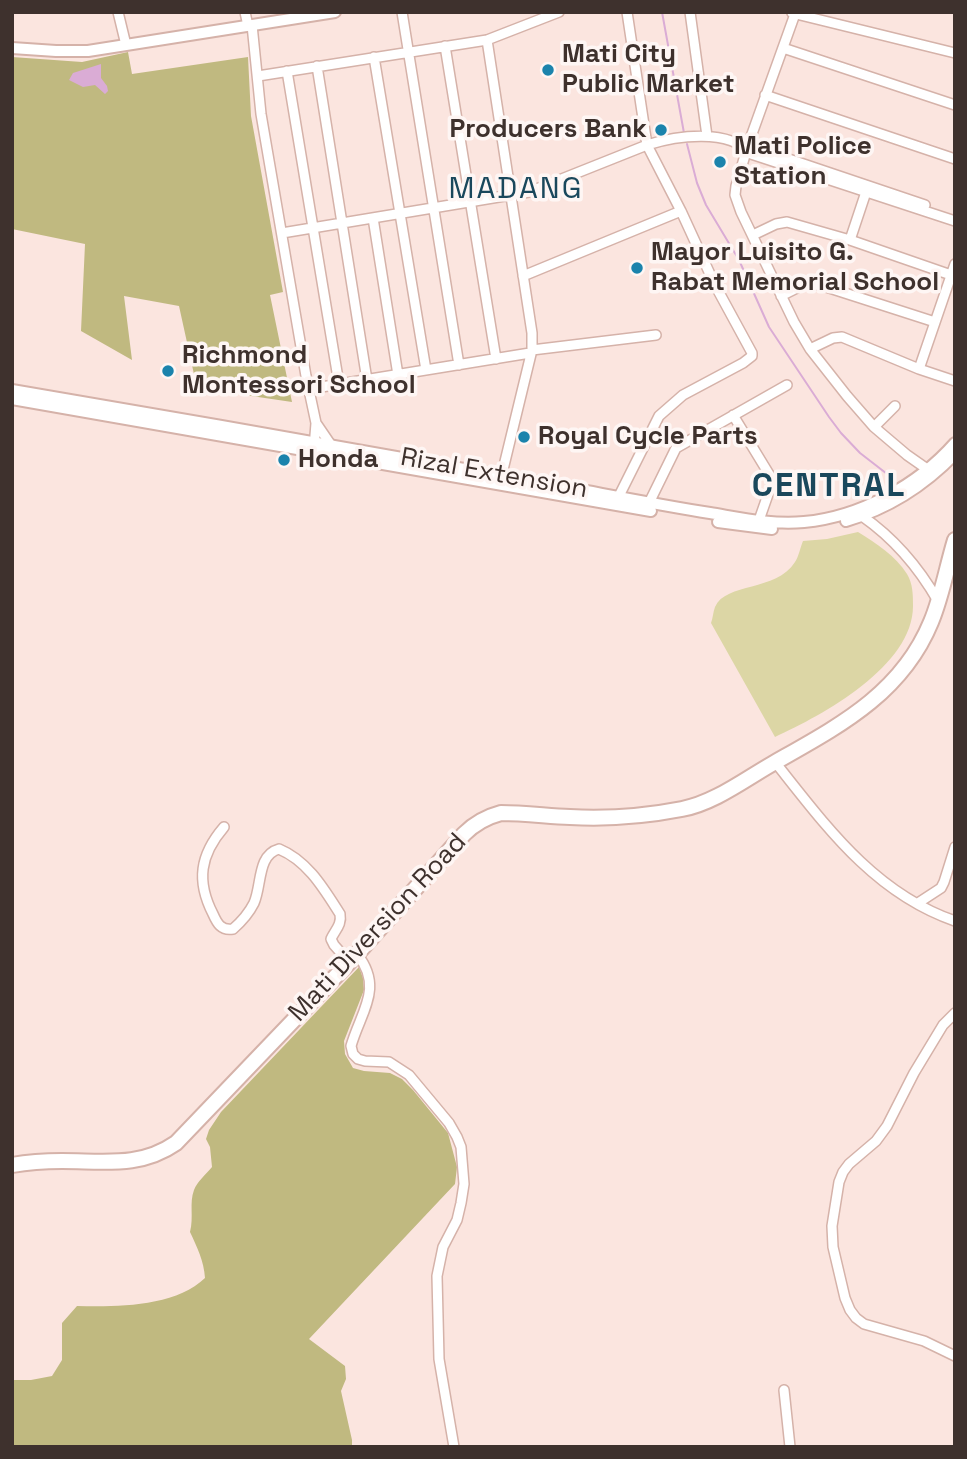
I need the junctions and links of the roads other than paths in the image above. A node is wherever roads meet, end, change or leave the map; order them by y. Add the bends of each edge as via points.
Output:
1 (118, 12) edge
2 (245, 12) edge
3 (335, 12) edge
4 (402, 12) edge
5 (559, 12) edge
6 (627, 12) edge
7 (690, 12) edge
8 (792, 13) edge
9 (285, 16) edge
10 (250, 25) junction
11 (487, 40) junction
12 (126, 45) junction
13 (445, 46) junction
14 (12, 47) edge
15 (783, 48) junction
16 (409, 52) junction
17 (955, 53) edge
18 (374, 57) junction
19 (317, 66) junction
20 (287, 71) junction
21 (258, 76) junction
22 (765, 95) junction
23 (955, 105) edge
24 (706, 136) junction
25 (648, 145) junction
26 (747, 149) junction
27 (955, 159) edge
28 (867, 189) junction
29 (509, 196) junction
30 (471, 202) junction
31 (434, 208) junction
32 (681, 211) junction
33 (401, 214) junction
34 (955, 215) edge
35 (373, 218) junction
36 (955, 222) edge
37 (343, 223) junction
38 (313, 228) junction
39 (282, 233) junction
40 (753, 235) junction
41 (849, 240) junction
42 (955, 264) edge
43 (951, 275) junction
44 (523, 276) junction
45 (781, 296) junction
46 (935, 323) junction
47 (656, 335) dead end
48 (810, 349) junction
49 (531, 352) junction
50 (496, 359) junction
51 (458, 365) junction
52 (919, 369) junction
53 (426, 370) junction
54 (398, 375) junction
55 (367, 380) junction
56 (955, 381) edge
57 (339, 384) junction
58 (787, 386) dead end
59 (309, 389) junction
60 (12, 390) edge
61 (12, 399) edge
62 (895, 406) dead end
63 (733, 415) junction
64 (316, 423) junction
65 (874, 427) junction
66 (955, 443) edge
67 (314, 446) junction
68 (330, 449) junction
69 (955, 454) edge
70 (927, 469) junction
71 (501, 479) junction
72 (619, 496) junction
73 (649, 503) junction
74 (861, 512) junction
75 (757, 524) junction
76 (955, 540) edge
77 (938, 601) junction
78 (775, 762) junction
79 (224, 827) dead end
80 (955, 847) edge
81 (918, 903) junction
82 (955, 921) edge
83 (353, 958) junction
84 (955, 1013) edge
85 (12, 1165) edge
86 (955, 1356) edge
87 (784, 1390) dead end
88 (454, 1447) edge
89 (790, 1447) edge

1 - 12 street
2 - 10 street
3 - 9 main road
4 - 16 street
5 - 11 street
6 - 25 street
7 - 24 street
8 - 15 street
8 - 17 street
9 - 10 main road
10 - 12 main road
10 - 21 street
11 - 13 street
11 - 29 street
12 - 14 main road via 74,51
13 - 16 street
13 - 30 street
15 - 22 street
15 - 23 street
16 - 18 street
16 - 31 street
18 - 19 street
18 - 33 street
19 - 20 street
19 - 37 street
20 - 21 street
20 - 38 street
21 - 39 street
22 - 26 street
22 - 27 street
24 - 25 street
24 - 26 street
25 - 29 street
25 - 32 street
26 - 28 street
26 - 40 street via 735,195
28 - 34 street
28 - 36 street
28 - 41 street
29 - 30 street
29 - 44 street
30 - 31 street
30 - 50 street
31 - 33 street
31 - 51 street
32 - 44 street
32 - 72 street via 752,356 683,395 659,416
33 - 35 street
33 - 53 street
35 - 37 street
35 - 54 street
37 - 38 street
37 - 55 street
38 - 39 street
38 - 57 street
39 - 59 street
40 - 41 street via 787,222
40 - 45 street
41 - 43 street
42 - 43 street
43 - 46 street
44 - 49 street
45 - 46 street via 813,284
45 - 48 street
46 - 52 street
47 - 49 street
48 - 52 street via 842,337
48 - 65 street
49 - 50 street
49 - 71 street
50 - 51 street
51 - 53 street
52 - 56 street
53 - 54 street
54 - 55 street
55 - 57 street
57 - 59 street
58 - 63 street
59 - 64 street
60 - 67 main road, Rizal Extension
61 - 67 main road, Rizal Extension
62 - 65 street
63 - 73 street via 676,448
63 - 75 street via 772,479
64 - 67 street
64 - 68 street
65 - 70 street
66 - 70 main road, Rizal Extension
67 - 68 main road, Rizal Extension
68 - 71 main road, Rizal Extension
69 - 74 main road, Rizal Extension via 916,487
70 - 74 main road, Rizal Extension
71 - 72 main road, Rizal Extension
71 - 75 main road, Rizal Extension
72 - 73 main road, Rizal Extension
73 - 75 main road, Rizal Extension
74 - 75 main road, Rizal Extension via 807,522
74 - 77 street via 895,541
76 - 77 highway, Mati Diversion Road
77 - 78 highway, Mati Diversion Road via 923,639 888,687 856,714
78 - 81 street via 849,850 888,885
78 - 83 highway, Mati Diversion Road via 685,808 593,817 491,816 464,834
79 - 83 street via 209,847 202,882 222,929 233,929 247,913 267,856 279,849 314,876 340,914 331,939
80 - 81 street via 940,888
81 - 82 street
83 - 85 highway, Mati Diversion Road via 188,1132 163,1152 128,1161
83 - 88 street via 368,972 370,983 351,1046 353,1054 401,1068 449,1124 461,1147 461,1203 437,1276 439,1359
84 - 86 street via 914,1073 887,1126 843,1172 832,1226 838,1274 856,1318
87 - 89 street

